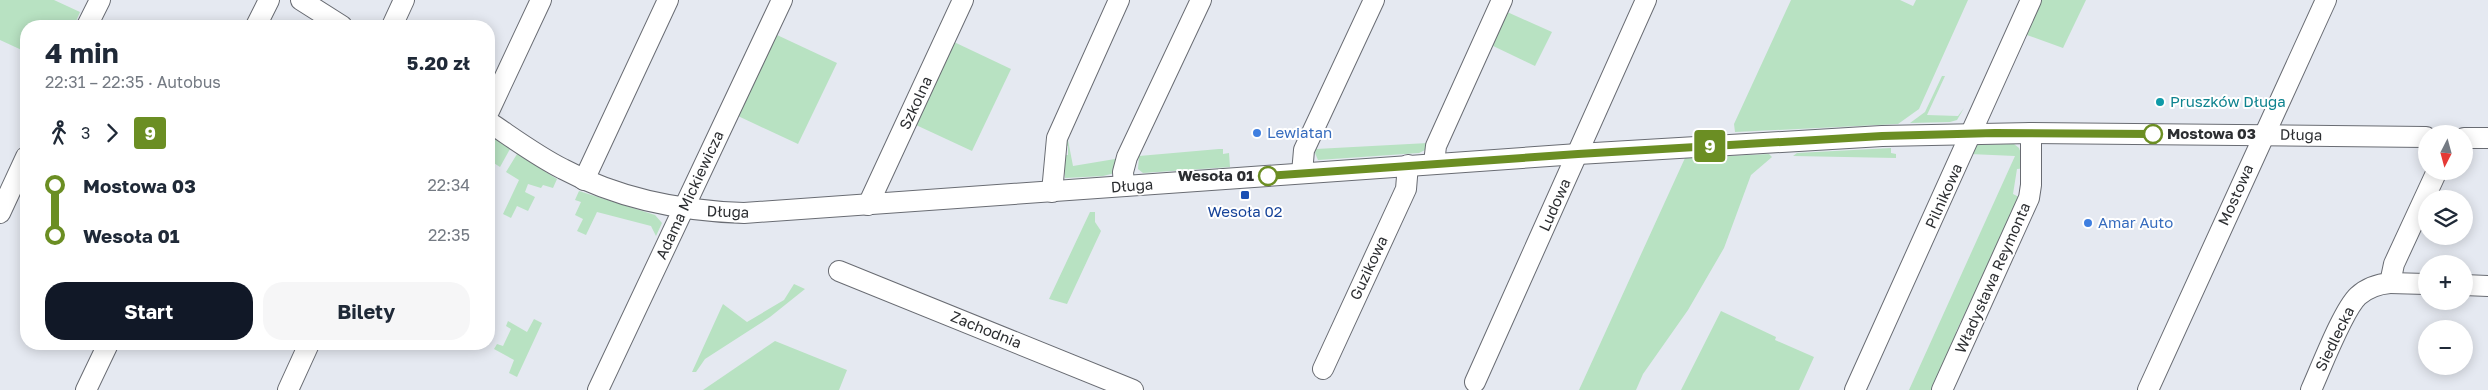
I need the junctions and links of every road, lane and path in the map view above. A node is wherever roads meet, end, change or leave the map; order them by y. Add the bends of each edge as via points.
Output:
1 (100, 0) edge
2 (268, 0) edge
3 (302, 0) edge
4 (404, 0) edge
5 (541, 0) edge
6 (668, 0) edge
7 (782, 0) edge
8 (963, 0) edge
9 (1119, 0) edge
10 (1201, 0) edge
11 (1374, 0) edge
12 (1502, 0) edge
13 (1646, 0) edge
14 (2031, 0) edge
15 (2326, 0) edge
16 (91, 20) edge
17 (259, 20) edge
18 (333, 20) edge
19 (395, 20) edge
20 (495, 98) edge
21 (495, 126) edge
22 (1971, 133) junction
23 (2031, 133) junction
24 (2264, 134) junction
25 (2418, 137) edge
26 (2473, 138) edge
27 (2488, 138) edge
28 (1578, 154) junction
29 (1434, 164) junction
30 (1408, 166) junction
31 (20, 170) edge
32 (1302, 173) junction
33 (584, 180) junction
34 (2433, 180) edge
35 (1124, 186) junction
36 (1052, 192) junction
37 (868, 205) junction
38 (684, 209) junction
39 (0, 213) edge
40 (838, 271) dead end
41 (2390, 283) junction
42 (2418, 284) edge
43 (2473, 286) edge
44 (2488, 286) edge
45 (105, 350) edge
46 (306, 350) edge
47 (1323, 369) dead end
48 (1475, 382) dead end
49 (86, 390) edge
50 (288, 390) edge
51 (598, 390) edge
52 (1133, 390) edge
53 (1855, 390) edge
54 (1942, 390) edge
55 (2148, 390) edge
56 (2311, 390) edge

1 - 16 street
2 - 17 street
3 - 18 street
4 - 19 street
5 - 20 street
6 - 33 street
7 - 38 street, Adama Mickiewicza
8 - 37 street, Szkolna
9 - 36 street via 1057,138
10 - 35 street via 1127,157
11 - 32 street via 1304,150
12 - 29 street via 1436,146
13 - 28 street, Ludowa
14 - 22 street, Pilnikowa
15 - 24 street, Mostowa
21 - 33 street, Długa
22 - 23 street, Długa
22 - 28 street, Długa
22 - 53 street, Pilnikowa
23 - 24 street, Długa
23 - 54 street, Władysława Reymonta via 2029,198
24 - 25 street, Długa
24 - 55 street, Mostowa
26 - 27 street
28 - 29 street, Długa
28 - 48 street, Ludowa
29 - 30 street, Długa
30 - 32 street, Długa
30 - 47 street, Guzikowa via 1406,189
31 - 39 street
32 - 35 street, Długa
33 - 38 street, Długa via 626,195
34 - 41 street via 2394,264
35 - 36 street, Długa
36 - 37 street, Długa
37 - 38 street, Długa via 744,213
38 - 51 street, Adama Mickiewicza
40 - 52 street, Zachodnia
41 - 42 street, Siedlecka
41 - 56 street, Siedlecka via 2366,290 2352,302
43 - 44 street
45 - 49 street
46 - 50 street

